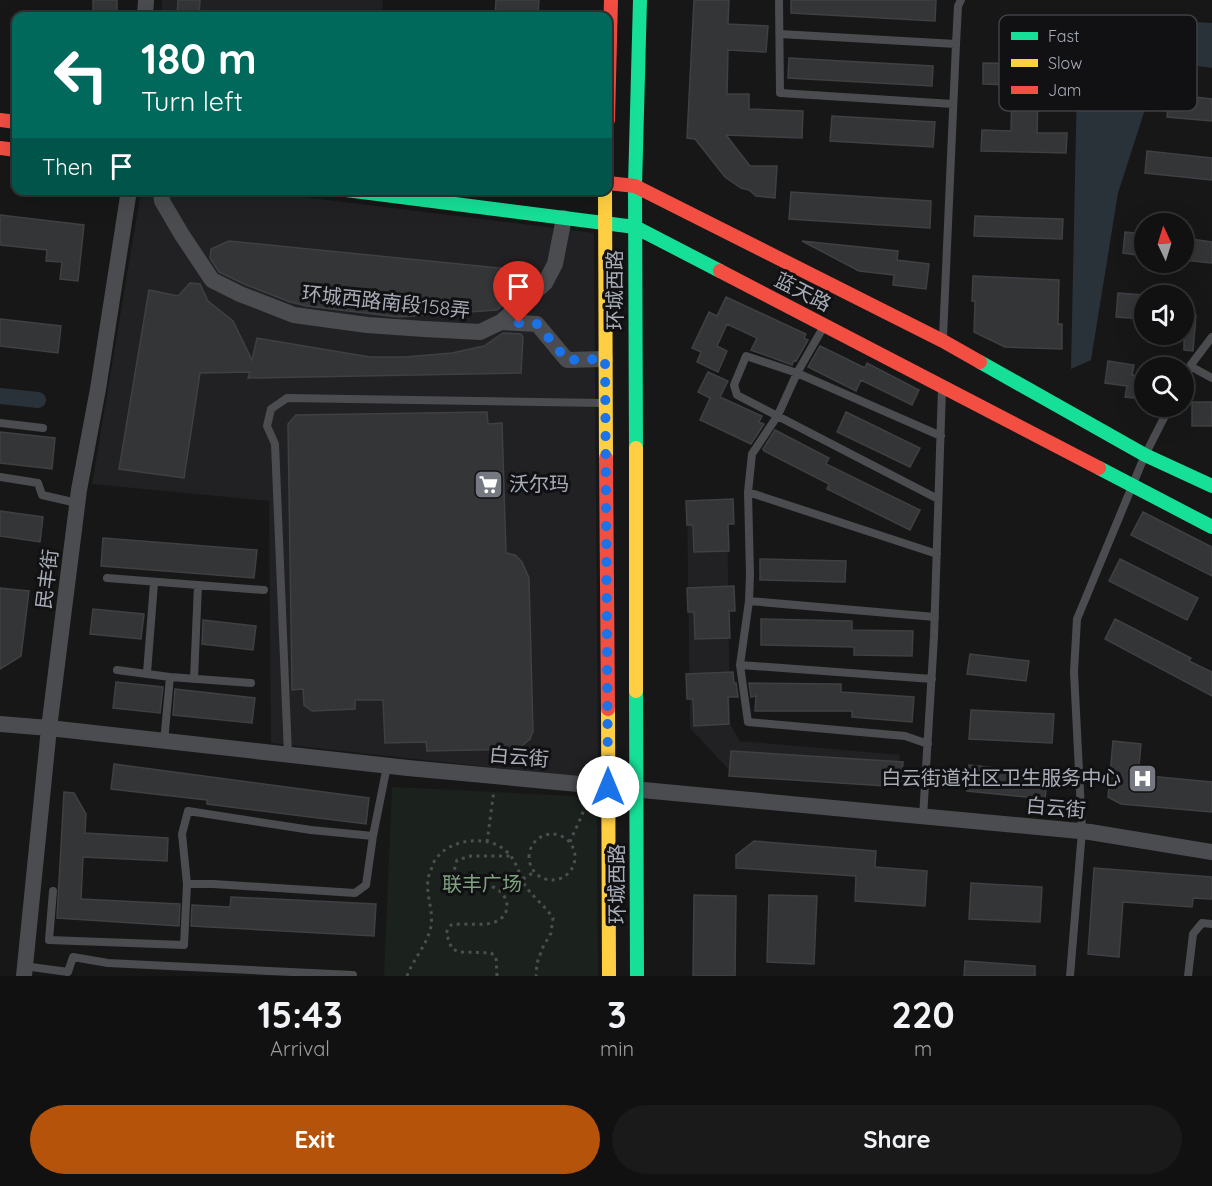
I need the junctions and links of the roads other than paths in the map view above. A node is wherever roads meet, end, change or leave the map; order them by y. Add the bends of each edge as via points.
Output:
1 (640, 0) edge
2 (779, 0) edge
3 (961, 0) edge
4 (780, 34) junction
5 (956, 44) junction
6 (953, 104) junction
7 (612, 183) edge
8 (634, 186) junction
9 (128, 195) edge
10 (161, 195) edge
11 (385, 195) edge
12 (605, 195) edge
13 (564, 218) junction
14 (604, 223) junction
15 (634, 227) junction
16 (501, 322) junction
17 (824, 325) junction
18 (1212, 337) edge
19 (943, 341) junction
20 (605, 359) junction
21 (1194, 361) edge
22 (1194, 368) edge
23 (797, 373) junction
24 (1212, 378) edge
25 (942, 386) junction
26 (605, 403) junction
27 (778, 415) junction
28 (1164, 417) edge
29 (0, 423) edge
30 (43, 428) dead end
31 (941, 435) junction
32 (1145, 455) junction
33 (0, 477) edge
34 (1133, 486) junction
35 (1212, 486) edge
36 (748, 492) junction
37 (938, 499) junction
38 (77, 503) junction
39 (1212, 527) edge
40 (937, 554) junction
41 (107, 578) dead end
42 (154, 582) junction
43 (198, 585) junction
44 (264, 590) dead end
45 (749, 601) junction
46 (934, 617) junction
47 (740, 665) junction
48 (117, 670) dead end
49 (147, 673) junction
50 (170, 677) junction
51 (194, 679) junction
52 (932, 679) junction
53 (251, 683) dead end
54 (0, 724) edge
55 (50, 728) junction
56 (164, 742) junction
57 (928, 744) junction
58 (288, 754) junction
59 (387, 766) junction
60 (608, 787) junction
61 (636, 790) junction
62 (923, 817) junction
63 (1082, 831) junction
64 (373, 837) junction
65 (1212, 852) edge
66 (187, 884) junction
67 (53, 891) dead end
68 (1212, 924) edge
69 (24, 971) edge
70 (353, 975) edge
71 (609, 976) edge
72 (637, 976) edge
73 (1070, 976) edge
74 (1188, 976) edge

1 - 8 main road, 环城西路
2 - 4 lane
3 - 5 lane
4 - 5 lane
4 - 6 lane via 780,93
5 - 6 lane
6 - 19 lane
7 - 8 main road, 蓝天路
8 - 15 main road, 环城西路
8 - 19 main road, 蓝天路
9 - 38 street, 民丰街
10 - 16 street, 环城西路南段158弄 via 182,236 212,280 294,315 367,325 480,332
11 - 13 main road, 蓝天路
12 - 14 main road, 环城西路
13 - 14 main road, 蓝天路
13 - 16 street, 环城西路南段158弄 via 555,264 545,283
14 - 15 main road, 蓝天路
14 - 20 main road, 环城西路
15 - 17 main road, 蓝天路
15 - 61 main road, 环城西路
16 - 20 street via 537,324 567,360
17 - 23 lane
17 - 25 main road, 蓝天路
18 - 21 lane
19 - 32 main road, 蓝天路
20 - 26 main road, 环城西路
22 - 24 lane
23 - 27 lane
23 - 27 lane via 746,356 734,385 737,395
23 - 31 lane
25 - 31 lane
25 - 34 main road, 蓝天路
26 - 58 lane via 287,398 272,409 267,426 275,444
26 - 60 main road, 环城西路
27 - 36 lane via 752,454
27 - 37 lane
28 - 32 lane
29 - 30 lane
31 - 37 lane
32 - 34 lane
32 - 35 main road, 蓝天路
33 - 38 lane via 39,483 42,495
34 - 39 main road, 蓝天路
34 - 63 lane via 1077,619 1074,672
36 - 40 lane
36 - 45 lane
37 - 40 lane
38 - 55 street, 民丰街
40 - 46 lane
41 - 42 lane
42 - 43 lane
42 - 49 lane
43 - 44 lane
43 - 51 lane
45 - 46 lane
45 - 47 lane
46 - 52 lane
47 - 52 lane
47 - 57 lane via 747,722 905,736
48 - 49 lane
49 - 50 lane
50 - 51 lane
50 - 56 lane
51 - 53 lane
52 - 57 lane
54 - 55 street, 白云街
55 - 56 street, 白云街
55 - 69 street, 民丰街
56 - 58 street, 白云街
57 - 62 lane
58 - 59 street, 白云街
59 - 60 street, 白云街
59 - 64 lane
60 - 61 street, 白云街
60 - 71 main road, 环城西路
61 - 62 street, 白云街
61 - 72 main road, 环城西路
62 - 63 street, 白云街
63 - 65 street, 白云街
63 - 73 lane
64 - 66 lane via 366,885 355,893
64 - 66 lane via 188,811 182,834
66 - 67 lane via 184,945 49,940
68 - 74 lane via 1202,923 1192,934
69 - 70 lane via 68,972 74,957 108,963

